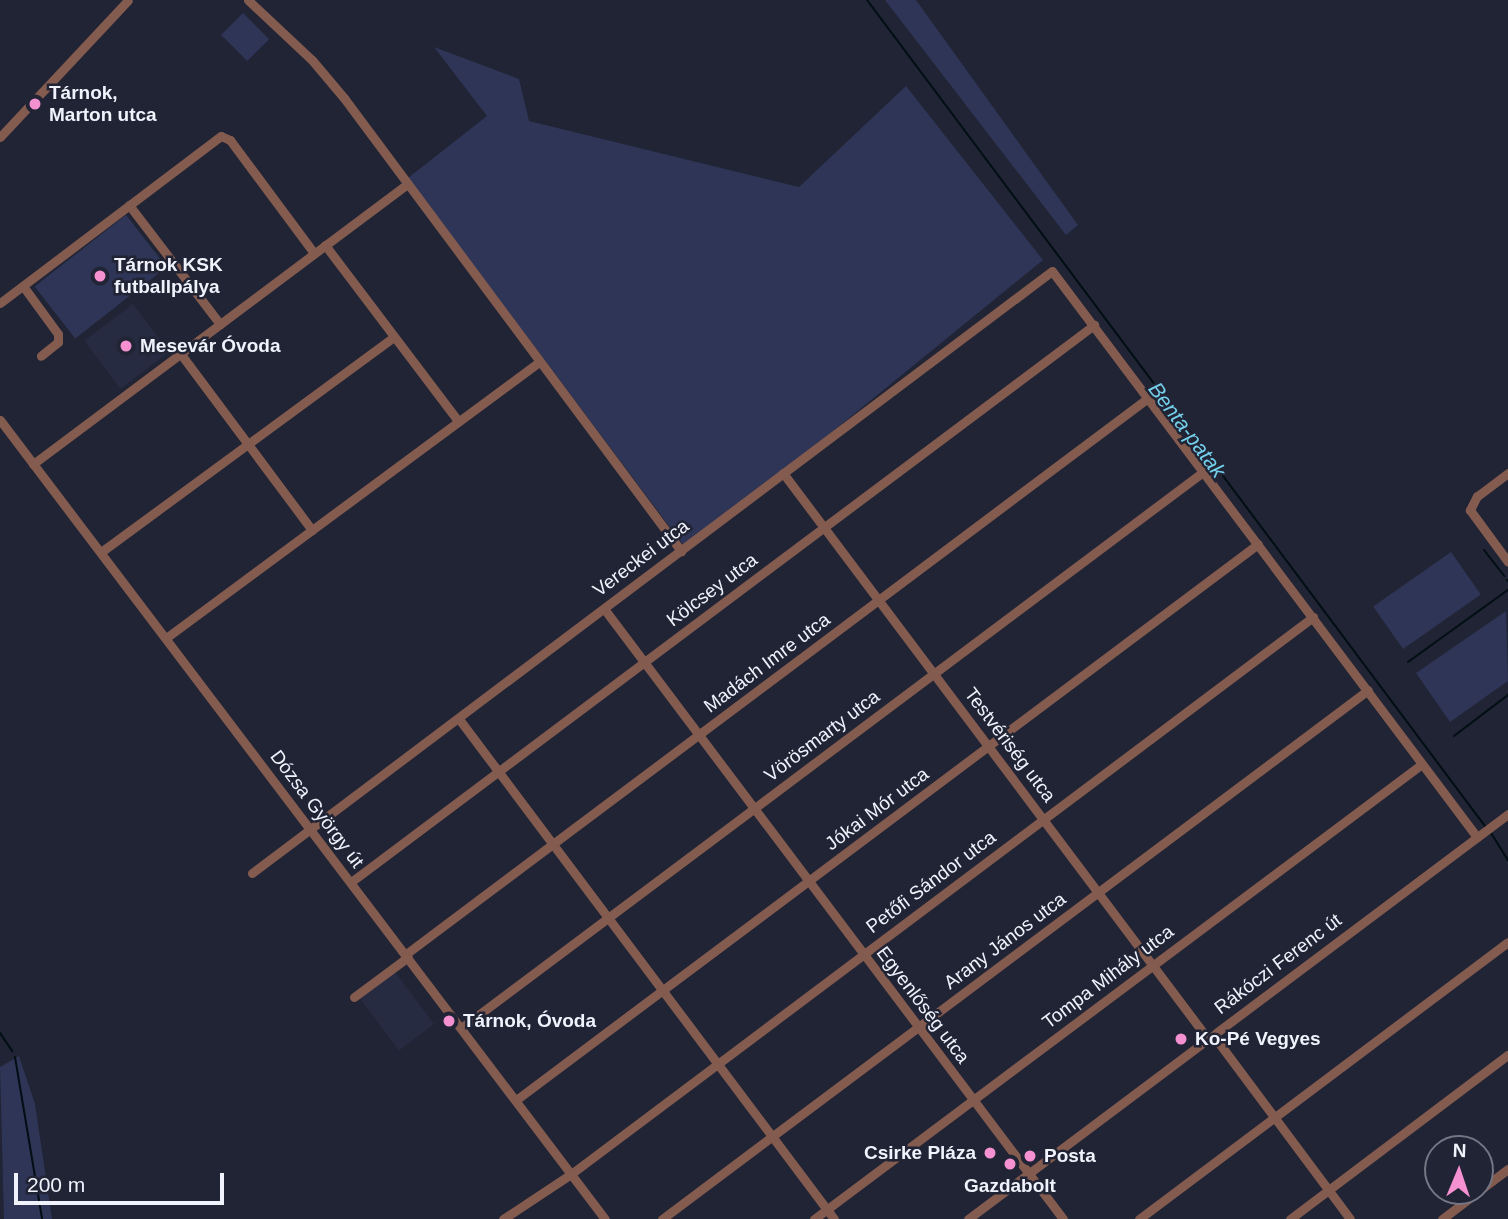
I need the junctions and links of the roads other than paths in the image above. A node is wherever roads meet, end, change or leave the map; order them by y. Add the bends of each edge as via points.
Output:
1 (128, 0) edge
2 (247, 0) edge
3 (2, 130) edge
4 (406, 185) junction
5 (129, 205) junction
6 (325, 245) junction
7 (314, 253) junction
8 (23, 286) junction
9 (0, 303) edge
10 (220, 324) junction
11 (1094, 325) junction
12 (394, 337) junction
13 (180, 354) junction
14 (41, 356) dead end
15 (538, 363) junction
16 (1148, 398) junction
17 (0, 420) edge
18 (458, 421) junction
19 (248, 443) junction
20 (33, 464) junction
21 (1203, 472) junction
22 (783, 473) junction
23 (1508, 473) edge
24 (824, 528) junction
25 (312, 530) junction
26 (1258, 544) junction
27 (681, 551) junction
28 (101, 552) junction
29 (1508, 562) edge
30 (879, 600) junction
31 (605, 610) junction
32 (1313, 617) junction
33 (166, 638) junction
34 (644, 663) junction
35 (934, 674) junction
36 (1368, 690) junction
37 (459, 719) junction
38 (699, 735) junction
39 (989, 747) junction
40 (1422, 764) junction
41 (498, 772) junction
42 (754, 808) junction
43 (1508, 814) edge
44 (1043, 820) junction
45 (310, 829) junction
46 (1477, 837) junction
47 (554, 845) junction
48 (251, 873) dead end
49 (809, 881) junction
50 (351, 882) junction
51 (1098, 893) junction
52 (608, 917) junction
53 (1508, 942) edge
54 (407, 955) junction
55 (863, 955) junction
56 (1153, 965) junction
57 (663, 990) junction
58 (354, 997) dead end
59 (461, 1028) junction
60 (918, 1028) junction
61 (1210, 1037) junction
62 (1508, 1055) edge
63 (717, 1064) junction
64 (516, 1100) junction
65 (973, 1100) junction
66 (1274, 1118) junction
67 (772, 1137) junction
68 (571, 1174) junction
69 (1028, 1174) junction
70 (1328, 1190) junction
71 (1461, 1205) edge
72 (827, 1210) junction
73 (503, 1219) edge
74 (605, 1219) edge
75 (662, 1219) edge
76 (814, 1219) edge
77 (834, 1219) edge
78 (968, 1219) edge
79 (1063, 1219) edge
80 (1139, 1219) edge
81 (1290, 1219) edge
82 (1350, 1219) edge
83 (1442, 1219) edge

1 - 3 street
2 - 4 street via 312,60
4 - 6 street
4 - 15 street
5 - 7 street via 225,136
5 - 8 street
5 - 10 street
6 - 7 street
6 - 12 street
7 - 10 street
8 - 9 street
8 - 14 street via 58,334 58,342
10 - 13 street
11 - 16 street
11 - 22 street, Vereckei utca via 1052,271
11 - 24 street, Kölcsey utca
12 - 18 street
12 - 19 street
13 - 19 street
13 - 20 street
15 - 18 street
15 - 27 street
16 - 21 street
16 - 30 street, Madách Imre utca
17 - 20 street, Dózsa György út
18 - 25 street
19 - 25 street
19 - 28 street
20 - 28 street, Dózsa György út
21 - 26 street
21 - 35 street, Vörösmarty utca
22 - 24 street, Testvériség utca
22 - 27 street, Vereckei utca
23 - 29 street via 1476,496 1470,510
24 - 30 street, Testvériség utca
24 - 34 street, Kölcsey utca
25 - 33 street
26 - 32 street
26 - 39 street, Jókai Mór utca
27 - 31 street, Vereckei utca
28 - 33 street, Dózsa György út
30 - 35 street, Testvériség utca
30 - 38 street, Madách Imre utca
31 - 34 street, Egyenlőség utca
31 - 37 street, Vereckei utca
32 - 36 street
32 - 44 street, Petőfi Sándor utca
33 - 45 street, Dózsa György út
34 - 38 street, Egyenlőség utca
34 - 41 street, Kölcsey utca
35 - 39 street, Testvériség utca
35 - 42 street, Vörösmarty utca
36 - 40 street
36 - 51 street, Arany János utca
37 - 41 street
37 - 45 street, Vereckei utca
38 - 42 street, Egyenlőség utca
38 - 47 street, Madách Imre utca
39 - 44 street, Testvériség utca
39 - 49 street, Jókai Mór utca
40 - 46 street
40 - 56 street, Tompa Mihály utca
41 - 47 street
41 - 50 street, Kölcsey utca
42 - 49 street, Egyenlőség utca
42 - 52 street, Vörösmarty utca
43 - 46 street, Rákóczi Ferenc út
44 - 51 street, Testvériség utca
44 - 55 street, Petőfi Sándor utca
45 - 48 street, Vereckei utca
45 - 50 street, Dózsa György út
46 - 61 street, Rákóczi Ferenc út
47 - 52 street
47 - 54 street, Madách Imre utca
49 - 55 street, Egyenlőség utca
49 - 57 street, Jókai Mór utca
50 - 54 street, Dózsa György út
51 - 56 street, Testvériség utca
51 - 60 street, Arany János utca
52 - 57 street
52 - 59 street, Vörösmarty utca
53 - 66 street
54 - 58 street, Madách Imre utca
54 - 59 street, Dózsa György út
55 - 60 street, Egyenlőség utca
55 - 63 street, Petőfi Sándor utca
56 - 61 street, Testvériség utca
56 - 65 street, Tompa Mihály utca
57 - 63 street
57 - 64 street, Jókai Mór utca
59 - 64 street, Dózsa György út
60 - 65 street, Egyenlőség utca
60 - 67 street, Arany János utca
61 - 66 street, Testvériség utca
61 - 69 street, Rákóczi Ferenc út
62 - 70 street
63 - 67 street
63 - 68 street, Petőfi Sándor utca
64 - 68 street, Dózsa György út
65 - 69 street, Egyenlőség utca
65 - 72 street, Tompa Mihály utca
66 - 70 street, Testvériség utca
66 - 80 street
67 - 72 street
67 - 75 street, Arany János utca
68 - 73 street, Petőfi Sándor utca
68 - 74 street, Dózsa György út
69 - 78 street, Rákóczi Ferenc út
69 - 79 street, Egyenlőség utca
70 - 81 street
70 - 82 street, Testvériség utca
71 - 83 street
72 - 76 street, Tompa Mihály utca
72 - 77 street

